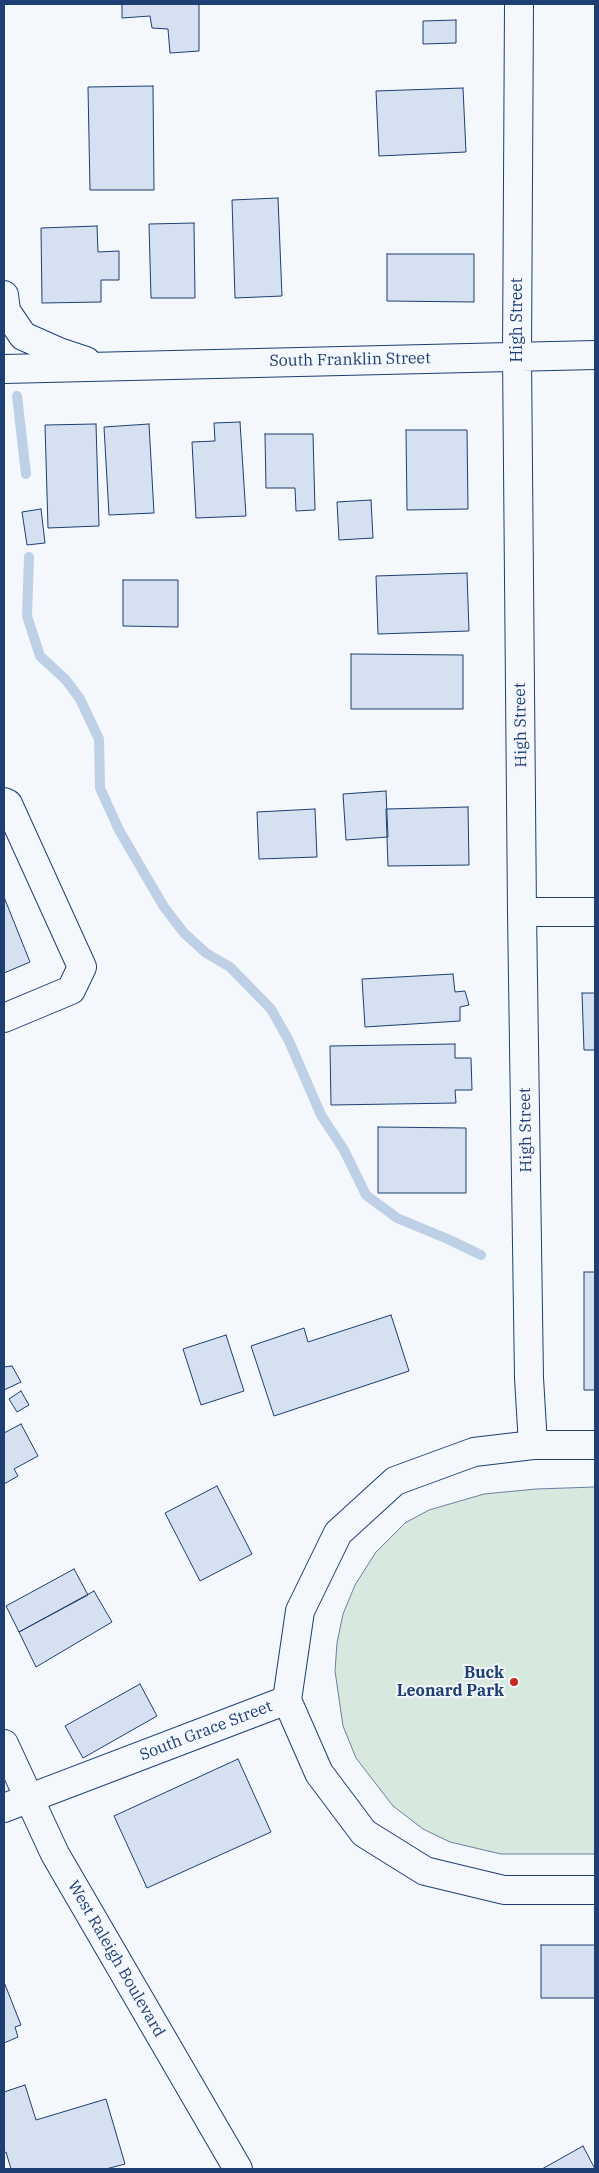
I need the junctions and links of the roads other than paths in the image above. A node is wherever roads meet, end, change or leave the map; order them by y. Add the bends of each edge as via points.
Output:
1 (519, 4) edge
2 (4, 295) edge
3 (595, 355) edge
4 (517, 356) junction
5 (104, 366) junction
6 (4, 369) edge
7 (4, 802) edge
8 (522, 912) junction
9 (595, 912) edge
10 (4, 1018) edge
11 (533, 1445) junction
12 (595, 1445) edge
13 (287, 1700) junction
14 (4, 1744) edge
15 (16, 1803) edge
16 (595, 1890) edge
17 (238, 2169) edge

1 - 4 street, High Street
2 - 5 street, South Franklin Street via 6,311 22,336
3 - 4 street, South Franklin Street
4 - 5 street, South Franklin Street
4 - 8 street, High Street
5 - 6 street, South Franklin Street
7 - 10 street via 8,804 82,967 70,990
8 - 9 street
8 - 11 street, High Street
11 - 12 street
11 - 13 street via 474,1452 395,1481 338,1533 300,1611
13 - 15 street, South Grace Street
13 - 16 street, South Grace Street via 319,1773 364,1833 425,1871 504,1890
14 - 15 street, West Raleigh Boulevard
15 - 17 street, West Raleigh Boulevard via 55,1854

